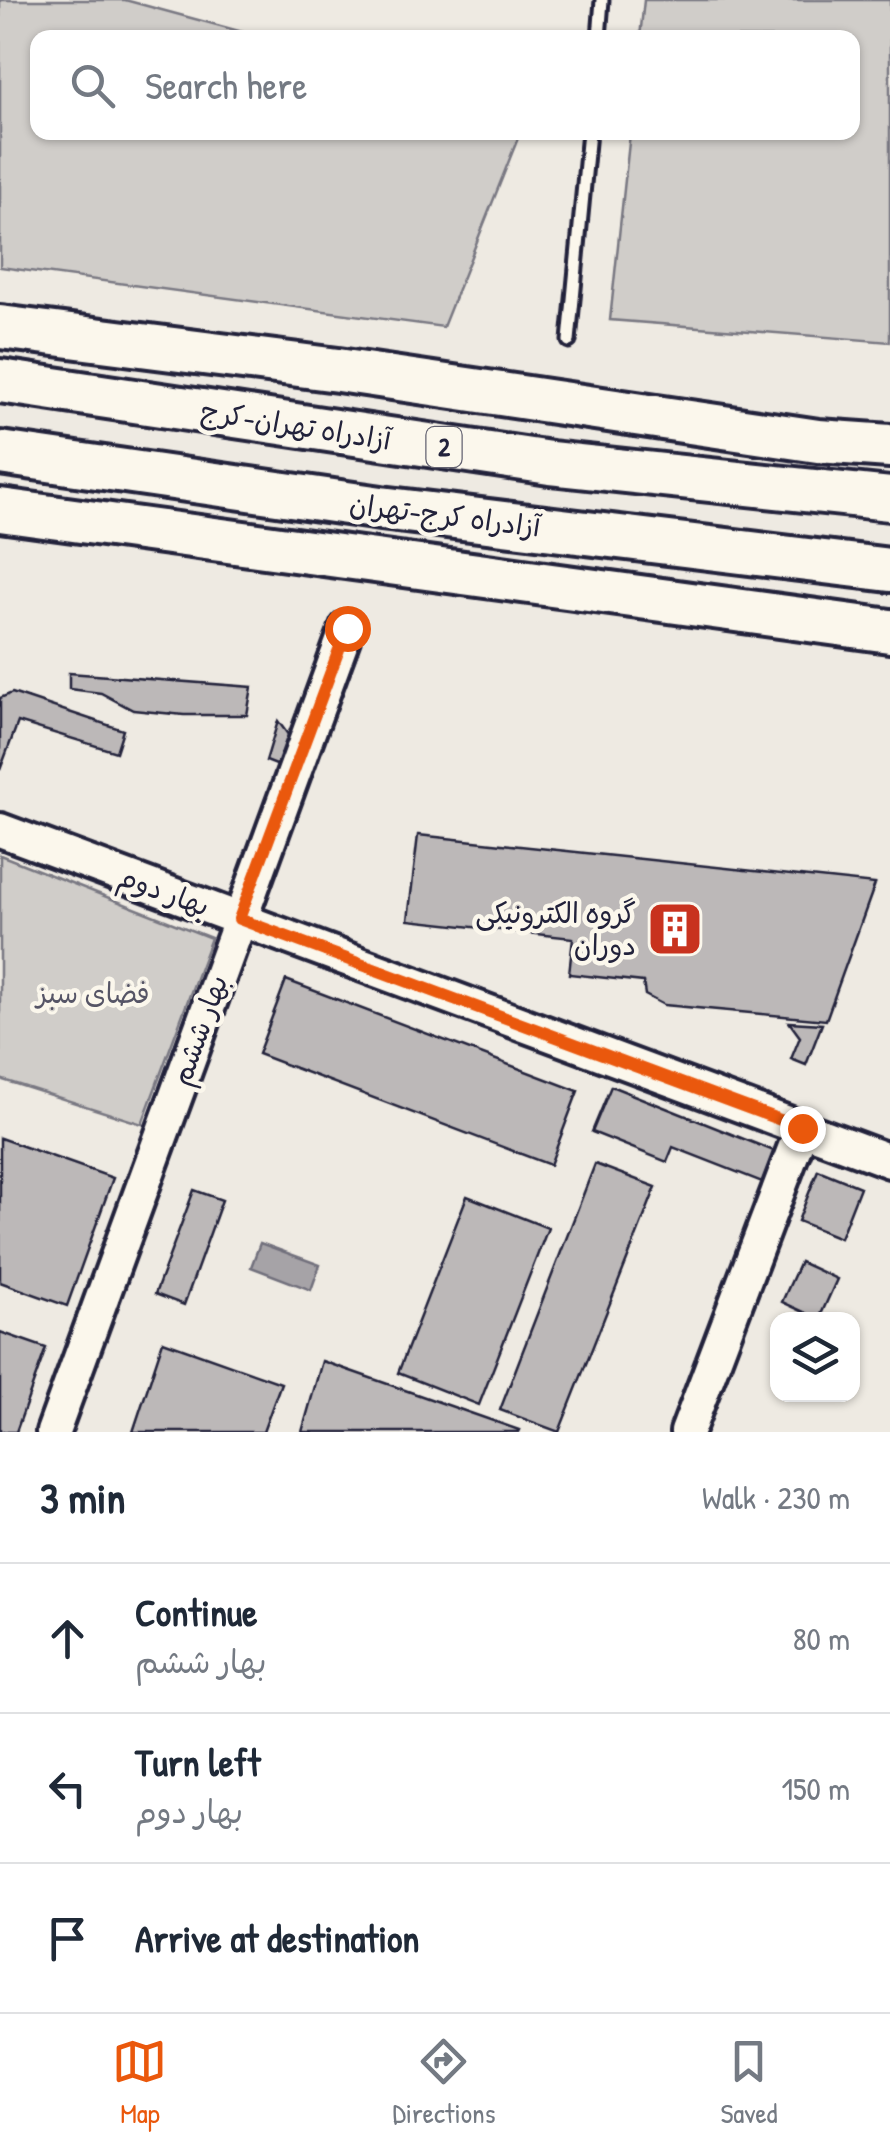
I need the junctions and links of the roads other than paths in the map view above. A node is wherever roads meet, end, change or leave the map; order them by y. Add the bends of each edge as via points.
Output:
1 (602, 0) edge
2 (599, 30) edge
3 (588, 140) edge
4 (0, 327) edge
5 (569, 341) dead end
6 (0, 381) edge
7 (890, 446) edge
8 (0, 453) edge
9 (890, 500) edge
10 (0, 510) edge
11 (890, 570) edge
12 (347, 628) dead end
13 (890, 631) edge
14 (0, 830) edge
15 (239, 919) junction
16 (802, 1128) junction
17 (890, 1161) edge
18 (53, 1432) edge
19 (687, 1432) edge

1 - 2 lane
3 - 5 lane
4 - 7 highway
6 - 9 highway, آزادراه تهران-کرج / 2 via 550,463
8 - 11 highway, آزادراه کرج-تهران
10 - 13 highway
12 - 15 street, بهار ششم
14 - 15 street, بهار دوم
15 - 16 street, بهار دوم
15 - 18 street, بهار ششم
16 - 17 street, بهار دوم
16 - 19 street

